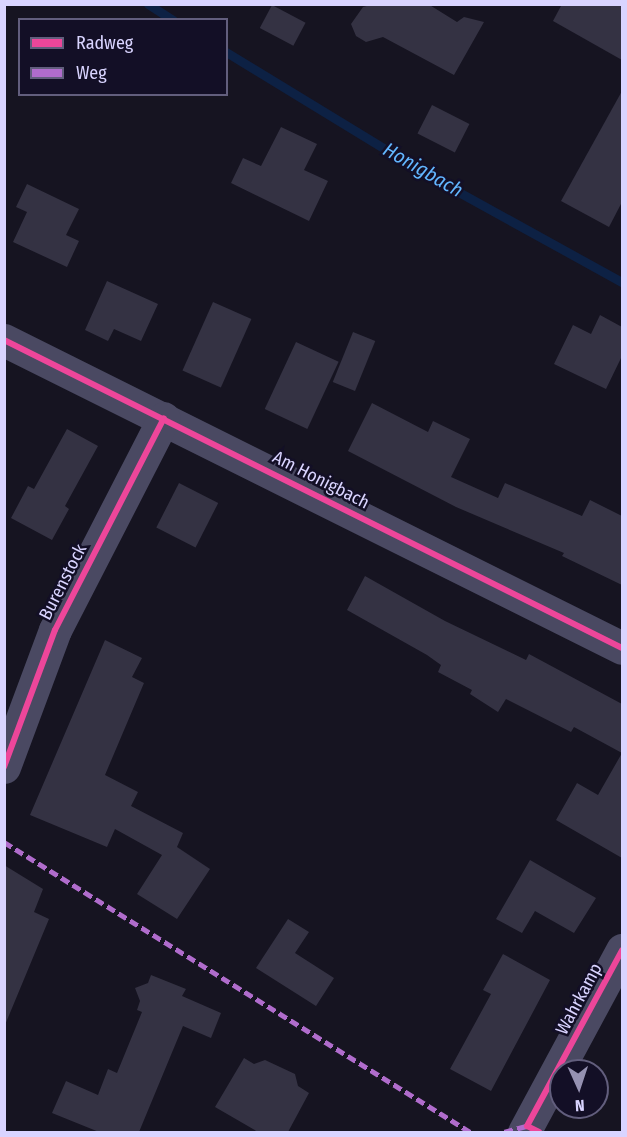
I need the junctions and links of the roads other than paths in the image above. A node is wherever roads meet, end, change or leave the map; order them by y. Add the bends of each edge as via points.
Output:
1 (4, 340) edge
2 (164, 418) junction
3 (622, 648) edge
4 (4, 767) edge
5 (622, 950) edge
6 (530, 1130) edge

1 - 2 street, Am Honigbach
2 - 3 street, Am Honigbach
2 - 4 street, Burenstock via 55,630
5 - 6 street, Wahrkamp

